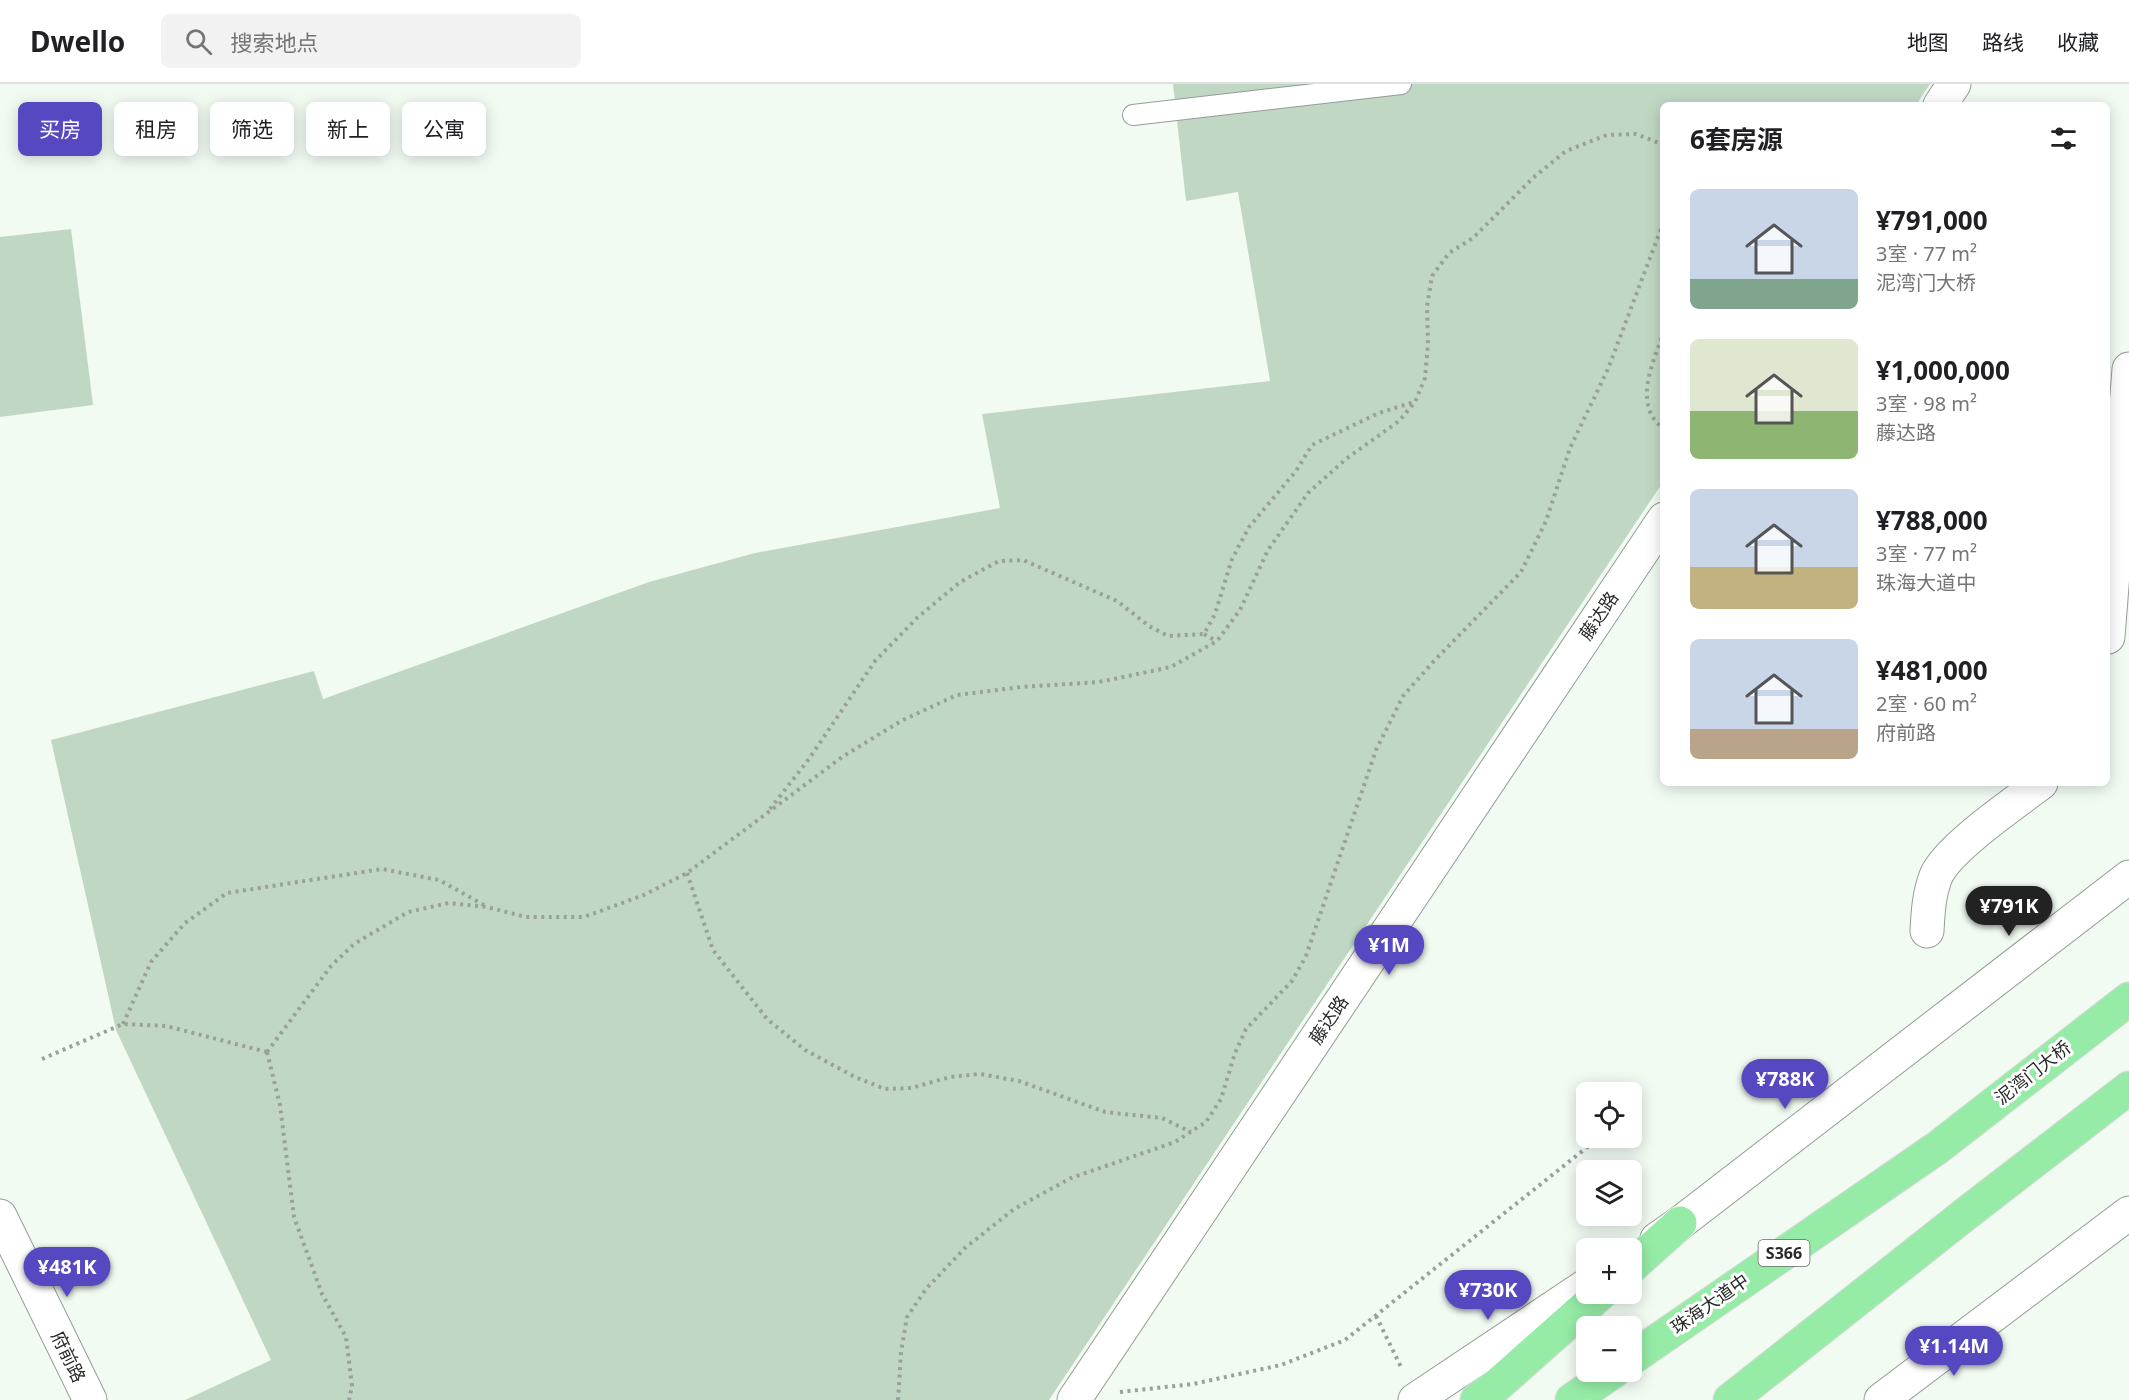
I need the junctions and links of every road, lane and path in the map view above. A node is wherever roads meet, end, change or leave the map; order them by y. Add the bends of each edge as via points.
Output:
1 (1401, 84) edge
2 (1954, 84) edge
3 (1942, 102) edge
4 (1133, 115) dead end
5 (1660, 143) edge
6 (1660, 232) edge
7 (1660, 343) edge
8 (2129, 369) edge
9 (1415, 402) junction
10 (1660, 426) edge
11 (1660, 525) edge
12 (2110, 611) edge
13 (1204, 634) junction
14 (1217, 641) junction
15 (2037, 786) edge
16 (765, 815) junction
17 (687, 873) junction
18 (2129, 877) edge
19 (488, 907) junction
20 (1927, 931) dead end
21 (2129, 999) edge
22 (123, 1024) junction
23 (267, 1052) junction
24 (42, 1059) dead end
25 (2129, 1088) edge
26 (1191, 1132) junction
27 (1586, 1148) edge
28 (1937, 1148) joint
29 (2129, 1213) edge
30 (0, 1216) edge
31 (1680, 1223) junction
32 (1642, 1248) edge
33 (1642, 1257) edge
34 (1576, 1292) edge
35 (1589, 1304) edge
36 (1376, 1316) junction
37 (1642, 1351) edge
38 (1598, 1382) edge
39 (1076, 1398) edge
40 (1416, 1399) edge
41 (90, 1400) edge
42 (349, 1400) edge
43 (898, 1400) edge
44 (1477, 1400) edge
45 (1572, 1400) edge
46 (1730, 1400) edge
47 (1881, 1400) edge

1 - 4 lane
2 - 3 street
5 - 9 path via 1636,134 1608,135 1566,151 1473,238 1449,253 1432,276 1425,378
6 - 26 path via 1608,369 1570,448 1546,521 1521,572 1402,696 1376,750 1306,956 1292,981 1246,1029 1221,1099 1206,1122
7 - 10 path via 1647,382 1647,405
8 - 12 street
9 - 13 path via 1379,413 1312,445 1250,527 1232,559 1215,614
9 - 14 path via 1399,421 1346,459 1308,493 1268,550 1240,610
11 - 39 street, 藤达路
13 - 14 path
13 - 16 path via 1168,636 1117,601 1023,560 999,561 960,582 875,661 809,759
14 - 16 path via 1171,667 1100,682 957,695 901,721 842,757
15 - 20 street via 1958,848 1937,874
16 - 17 path
17 - 19 path via 644,895 584,917 526,917
17 - 26 path via 713,950 767,1019 805,1050 855,1077 885,1089 911,1088 950,1077 980,1074 1019,1080 1105,1113 1162,1118
18 - 31 street
19 - 22 path via 439,880 382,869 227,893 185,923 151,962
19 - 23 path via 449,903 408,912 354,944 331,966
21 - 28 highway, 泥湾门大桥 / S366
22 - 23 path via 166,1026
22 - 24 path
23 - 42 path via 280,1105 294,1216 322,1294 346,1337 352,1386
25 - 46 highway
26 - 43 path via 1175,1142 1071,1178 1014,1209 965,1248 926,1289 907,1317
27 - 36 path
28 - 37 highway, 珠海大道中 / S366
29 - 47 street
30 - 41 street, 府前路
31 - 32 street
31 - 33 highway
34 - 40 street
35 - 44 highway
36 - 39 path via 1345,1340 1281,1365 1193,1384
36 - 40 path
38 - 45 highway

